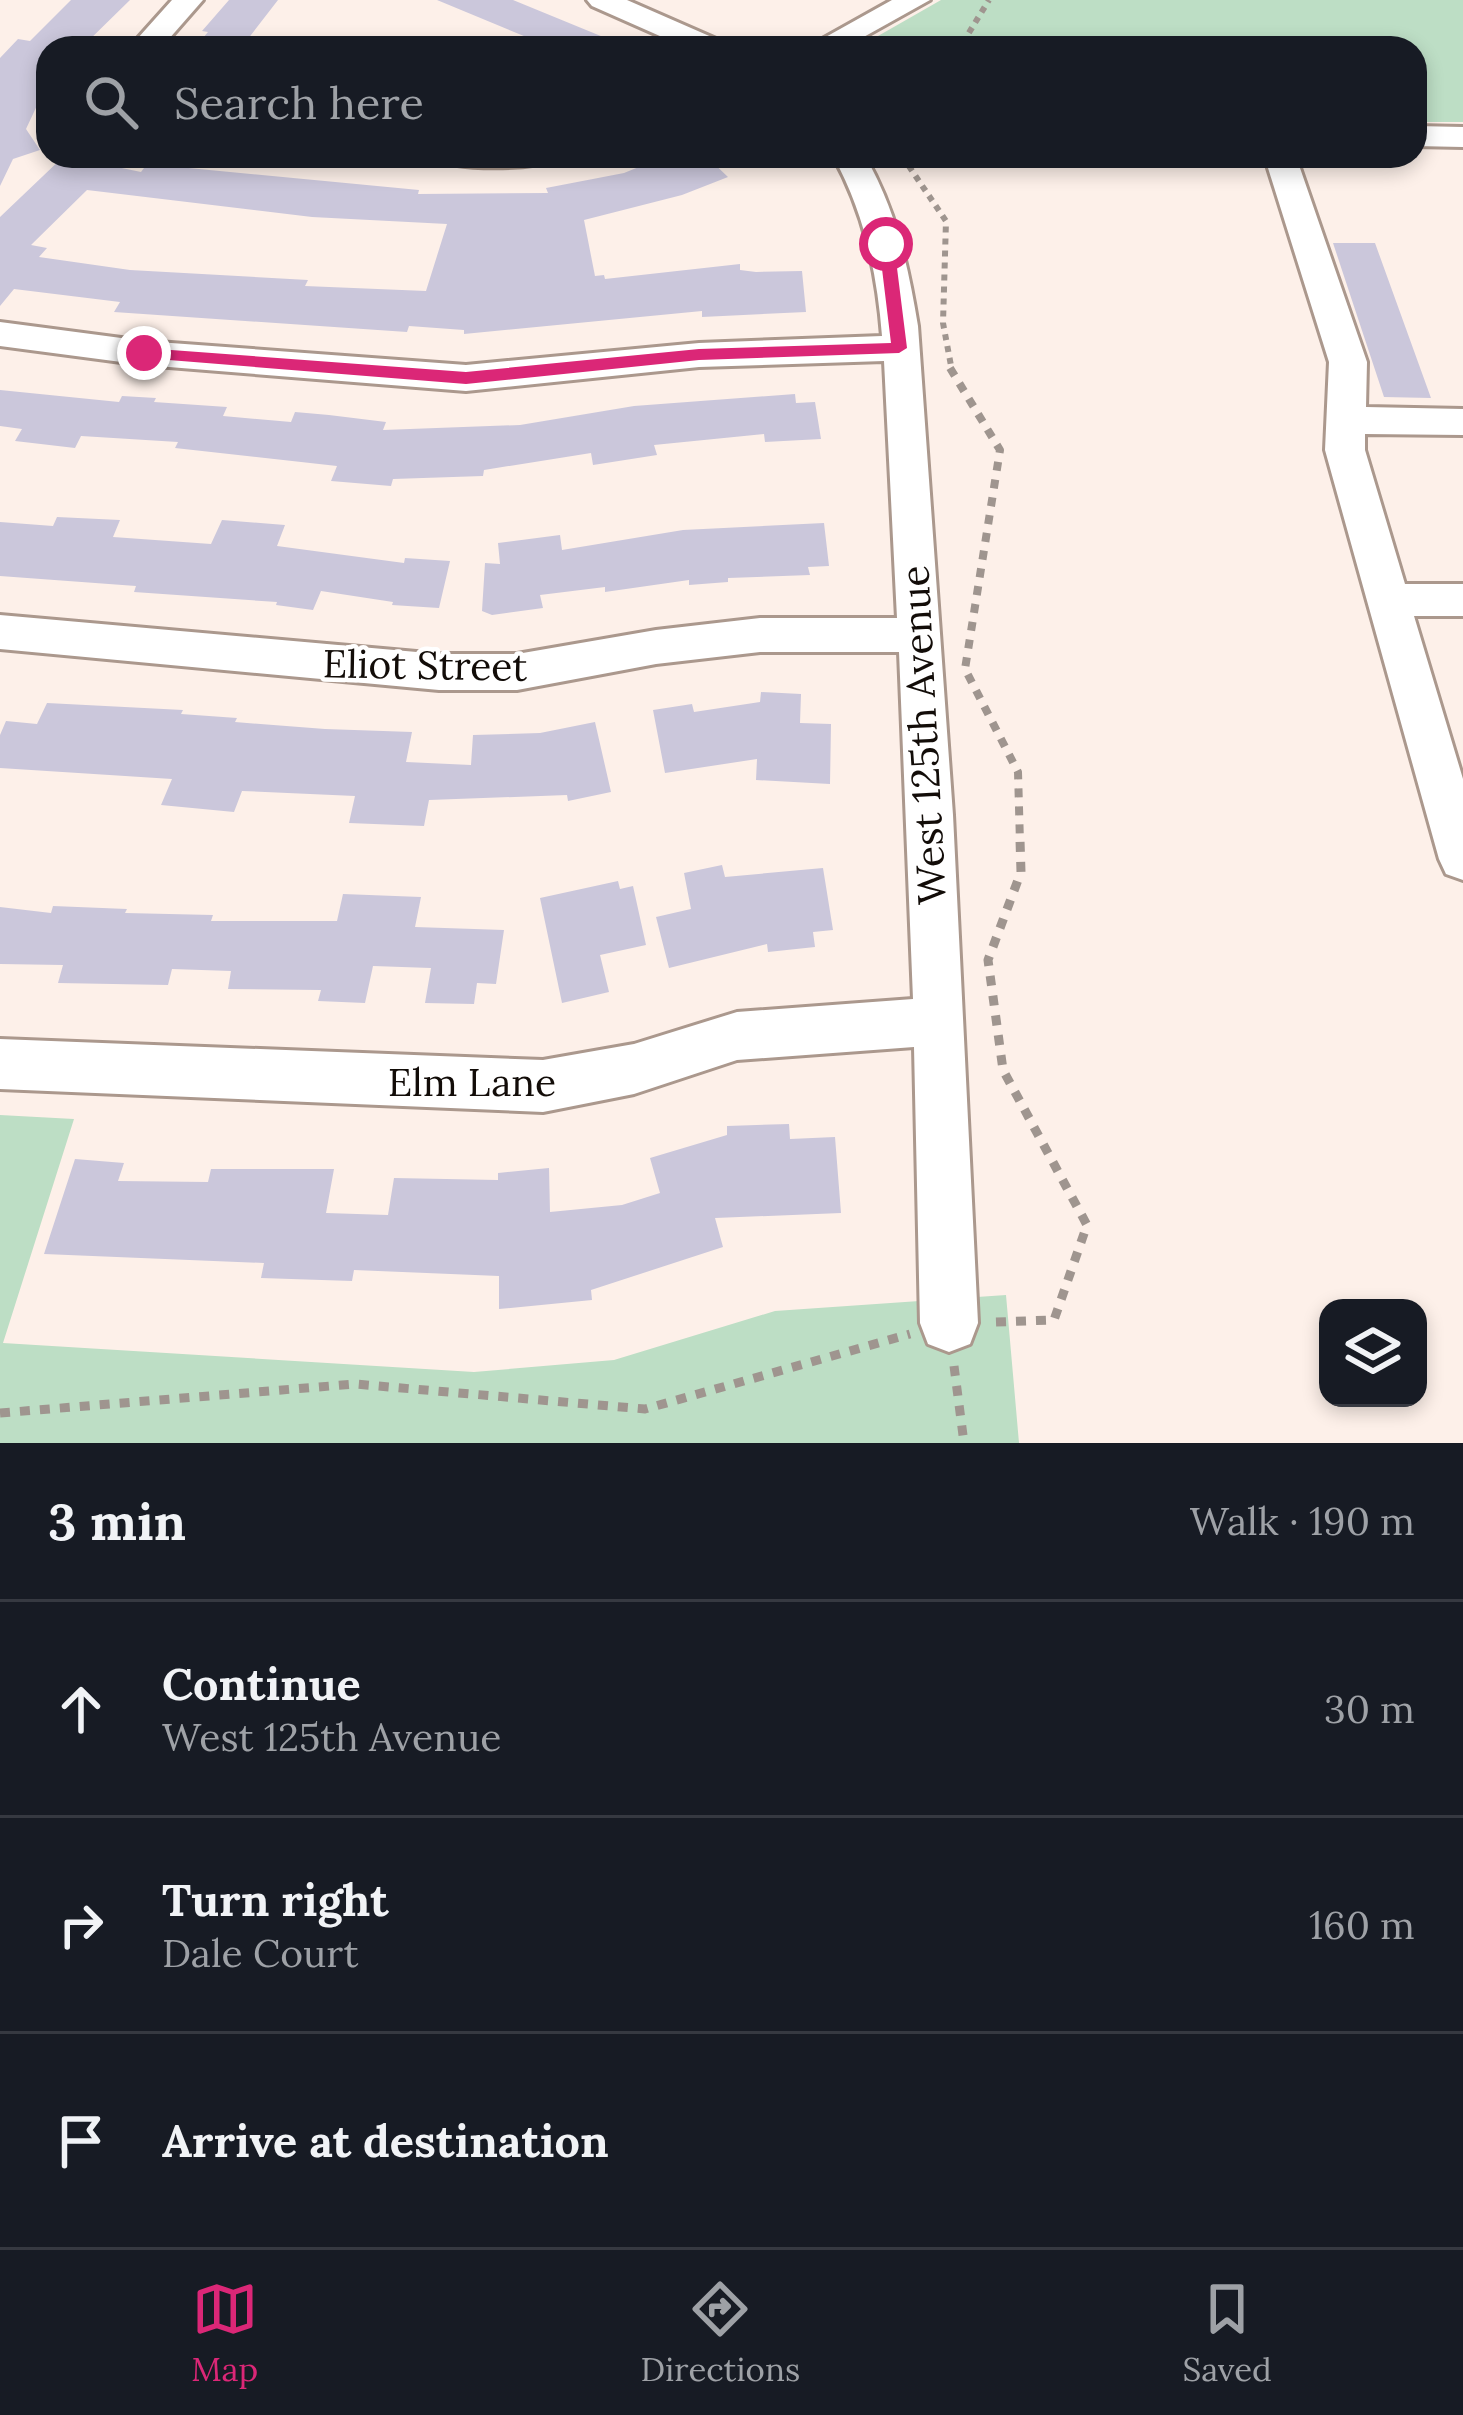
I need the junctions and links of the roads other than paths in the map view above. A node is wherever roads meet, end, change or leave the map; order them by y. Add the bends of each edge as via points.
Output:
1 (188, 0) edge
2 (602, 0) edge
3 (915, 0) edge
4 (155, 36) edge
5 (684, 36) edge
6 (844, 36) edge
7 (1427, 136) edge
8 (1463, 137) edge
9 (856, 168) edge
10 (1284, 168) edge
11 (0, 334) edge
12 (899, 348) junction
13 (1347, 420) junction
14 (1463, 422) edge
15 (1388, 600) junction
16 (1463, 600) edge
17 (0, 632) edge
18 (920, 635) junction
19 (1463, 859) edge
20 (938, 1021) junction
21 (0, 1064) edge
22 (949, 1323) road end

1 - 4 street
2 - 5 street
3 - 6 street
7 - 8 street
9 - 12 street, West 125th Avenue via 880,212
10 - 13 street via 1348,362
11 - 12 street via 466,378 699,355
12 - 18 street, West 125th Avenue
13 - 14 street
13 - 15 street via 1345,450
15 - 16 street
15 - 19 street
17 - 18 street, Eliot Street via 439,672 517,672 760,634
18 - 20 street, West 125th Avenue
20 - 21 street, Elm Lane via 737,1036 634,1069 543,1086
20 - 22 street, West 125th Avenue

